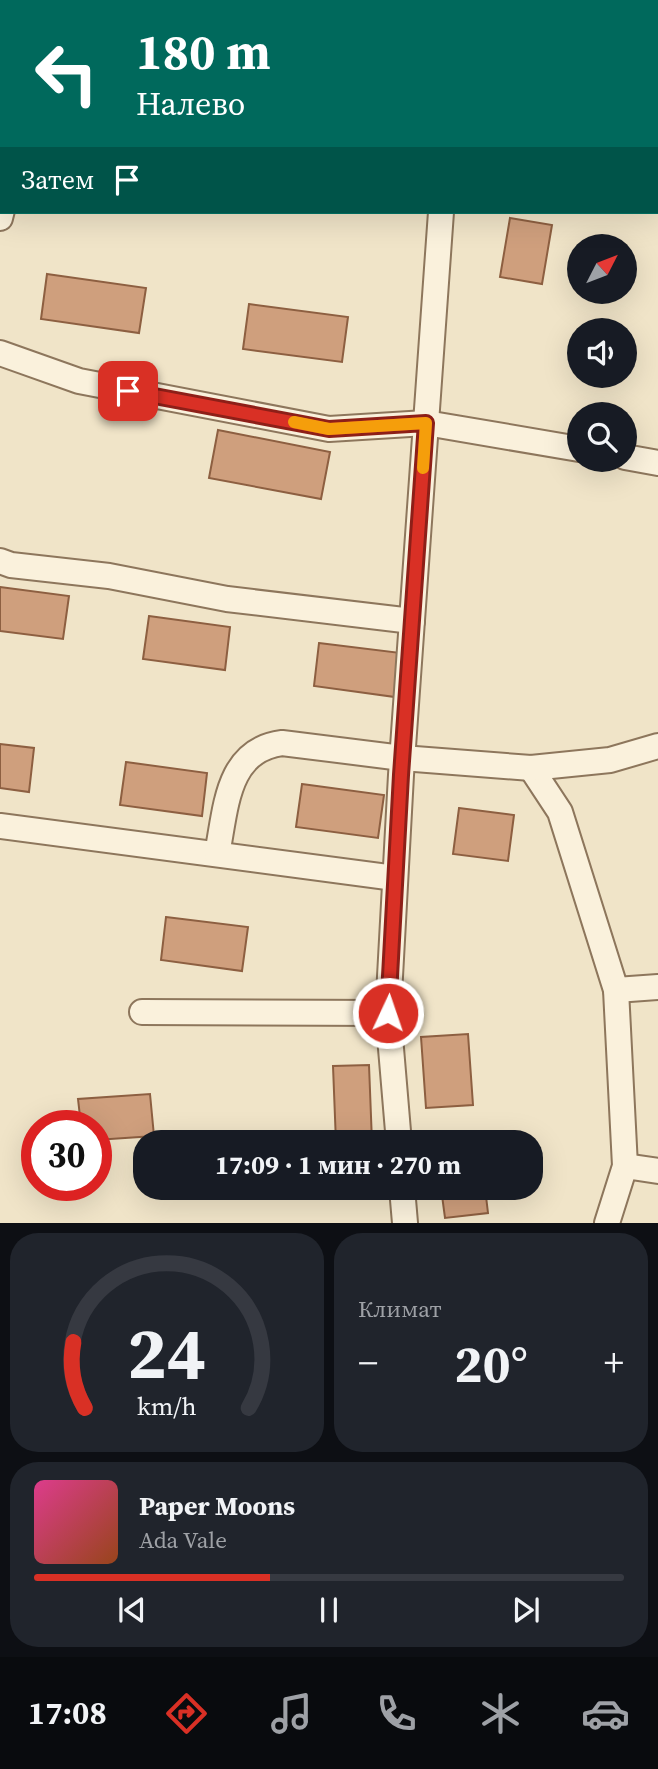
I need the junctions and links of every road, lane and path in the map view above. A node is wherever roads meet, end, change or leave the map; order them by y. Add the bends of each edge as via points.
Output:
1 (441, 214) edge
2 (0, 353) edge
3 (426, 423) junction
4 (567, 447) edge
5 (637, 459) edge
6 (658, 463) edge
7 (0, 561) edge
8 (412, 621) junction
9 (658, 746) edge
10 (402, 758) junction
11 (531, 768) junction
12 (0, 826) edge
13 (217, 854) junction
14 (395, 878) junction
15 (658, 987) edge
16 (615, 990) junction
17 (142, 1012) dead end
18 (388, 1013) junction
19 (398, 1130) edge
20 (625, 1166) junction
21 (658, 1171) edge
22 (403, 1200) edge
23 (405, 1223) edge
24 (607, 1223) edge

1 - 3 street
2 - 3 street via 79,381 329,429
3 - 4 street
3 - 8 street
5 - 6 street
7 - 8 street via 227,599
8 - 10 street
9 - 11 street via 610,761
10 - 11 street
10 - 13 street via 268,744 241,764 232,779
10 - 14 street
11 - 16 street via 560,812
12 - 13 street
13 - 14 street
14 - 18 street
15 - 16 street
16 - 20 street
17 - 18 street
18 - 19 street
20 - 21 street
20 - 24 street
22 - 23 street

